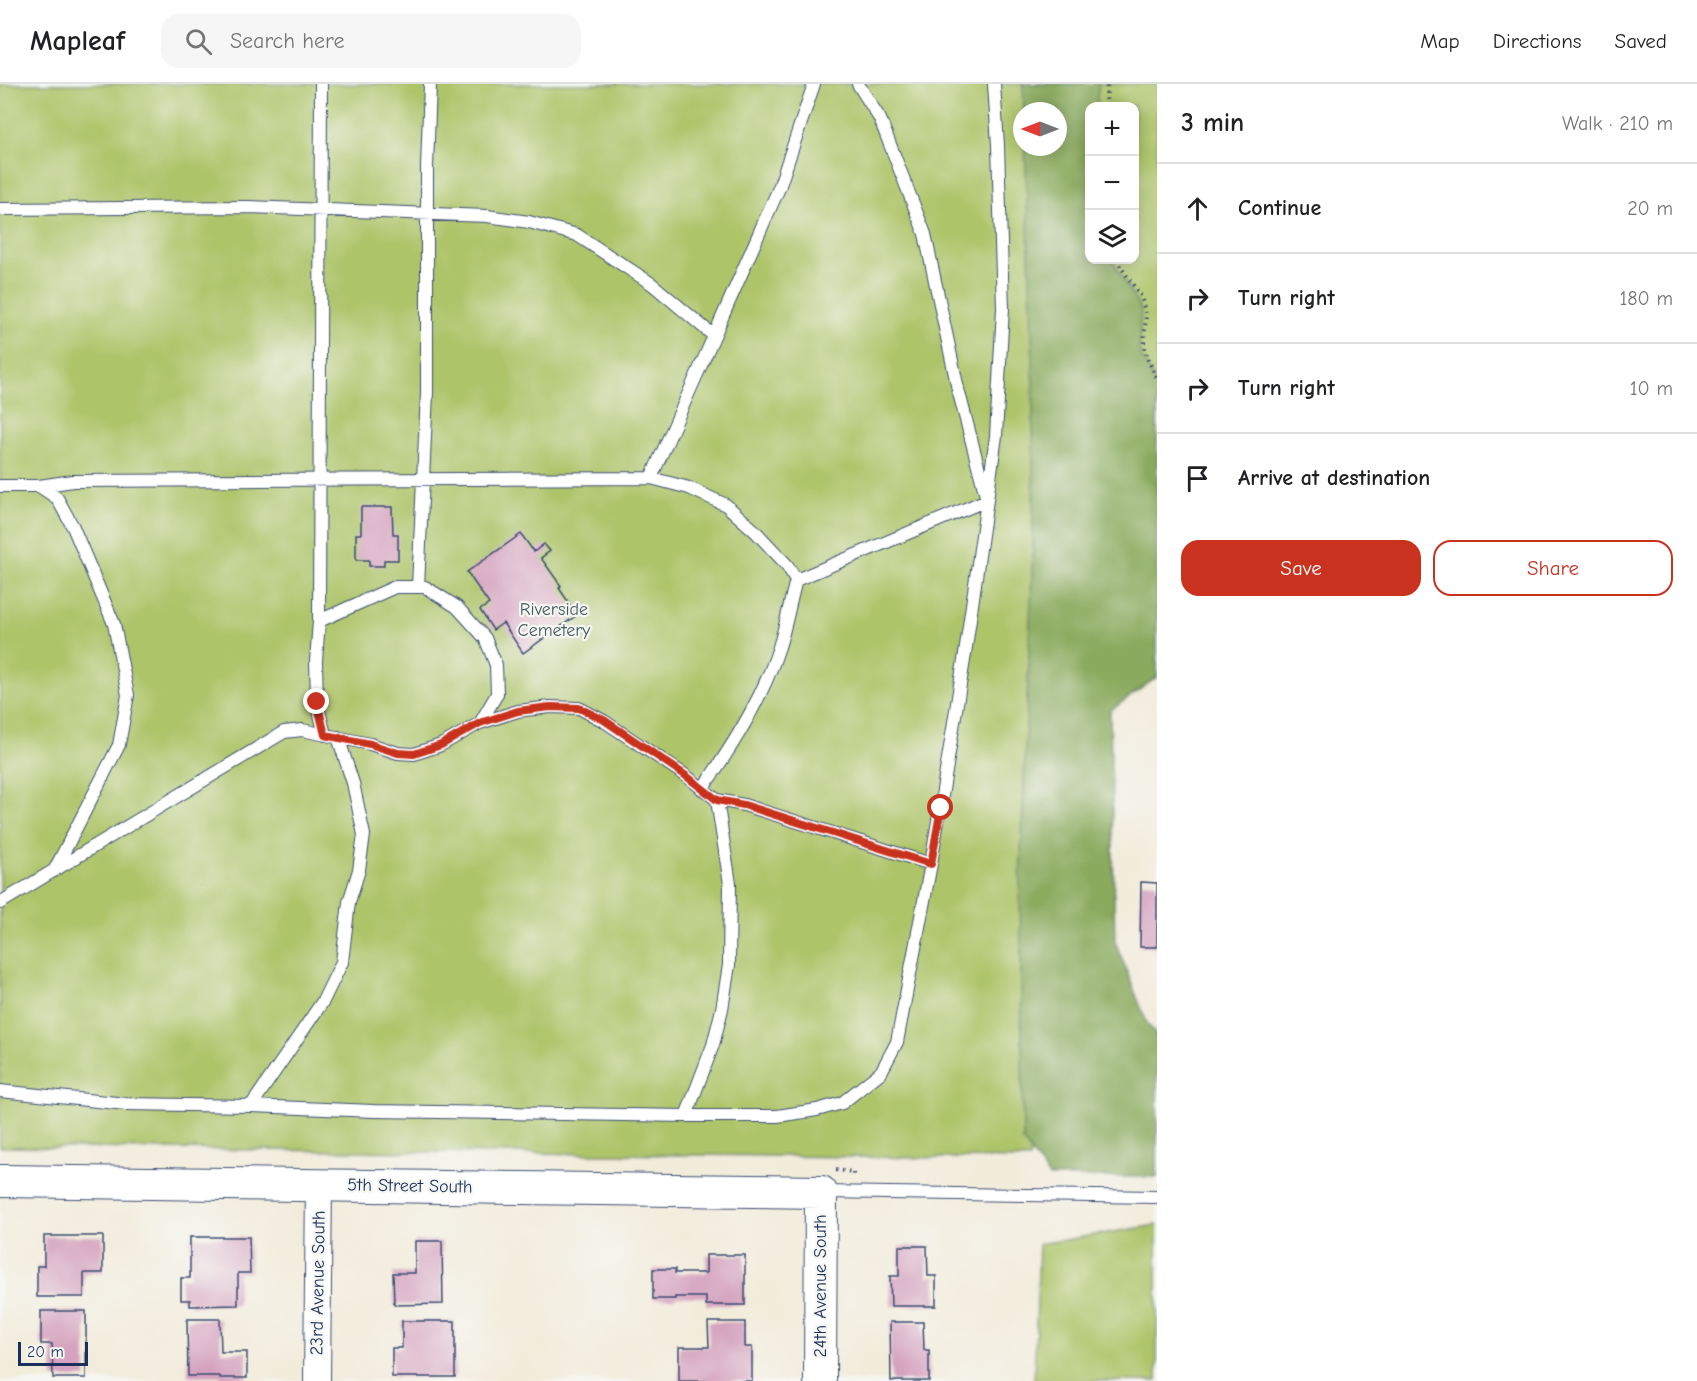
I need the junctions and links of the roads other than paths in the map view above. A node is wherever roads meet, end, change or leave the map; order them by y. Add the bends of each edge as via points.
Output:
1 (321, 84) edge
2 (430, 84) edge
3 (814, 84) edge
4 (858, 84) edge
5 (994, 84) edge
6 (0, 209) edge
7 (321, 210) junction
8 (428, 213) junction
9 (714, 336) junction
10 (651, 478) junction
11 (424, 479) junction
12 (319, 480) junction
13 (0, 486) edge
14 (39, 486) junction
15 (987, 500) junction
16 (796, 580) junction
17 (418, 587) junction
18 (319, 621) junction
19 (480, 723) junction
20 (325, 735) junction
21 (338, 737) junction
22 (702, 789) junction
23 (717, 800) junction
24 (931, 864) junction
25 (54, 871) junction
26 (0, 903) edge
27 (0, 1091) edge
28 (251, 1106) junction
29 (686, 1116) junction
30 (0, 1181) edge
31 (319, 1184) junction
32 (821, 1192) junction
33 (1157, 1197) edge
34 (317, 1381) edge
35 (820, 1381) edge

1 - 7 lane
2 - 8 lane
3 - 9 lane via 779,188
4 - 15 lane via 880,119 925,234 958,389
5 - 15 lane via 1003,308 996,436
6 - 7 lane
7 - 8 lane
7 - 12 lane
8 - 9 lane via 529,222 577,235 652,284
8 - 11 lane
9 - 10 lane
10 - 11 lane
10 - 16 lane via 689,488 726,505 787,565
11 - 12 lane
11 - 17 lane
12 - 14 lane via 73,481
12 - 18 lane
13 - 14 lane
14 - 25 lane via 57,498 73,527 114,624 128,695 119,745
15 - 16 lane
15 - 24 lane
16 - 22 lane via 779,647 761,692 722,762
17 - 18 lane via 395,587
17 - 19 lane via 425,587 457,607 485,638 496,665 497,694
18 - 20 lane via 317,702
19 - 21 lane via 441,745 414,754
19 - 22 lane via 518,711 579,708 604,720
20 - 21 lane
20 - 25 lane via 302,730 284,732
21 - 28 lane via 364,835 349,902 342,962 323,1001
22 - 23 lane
23 - 24 lane
23 - 29 lane via 730,884 729,964 713,1046
24 - 29 lane via 897,1042 880,1072 842,1103 817,1110 777,1116
25 - 26 lane
27 - 28 lane via 126,1104
28 - 29 lane via 374,1112
30 - 31 street, 5th Street South
31 - 32 street, 5th Street South
31 - 34 street, 23rd Avenue South
32 - 33 lane
32 - 35 street, 24th Avenue South

